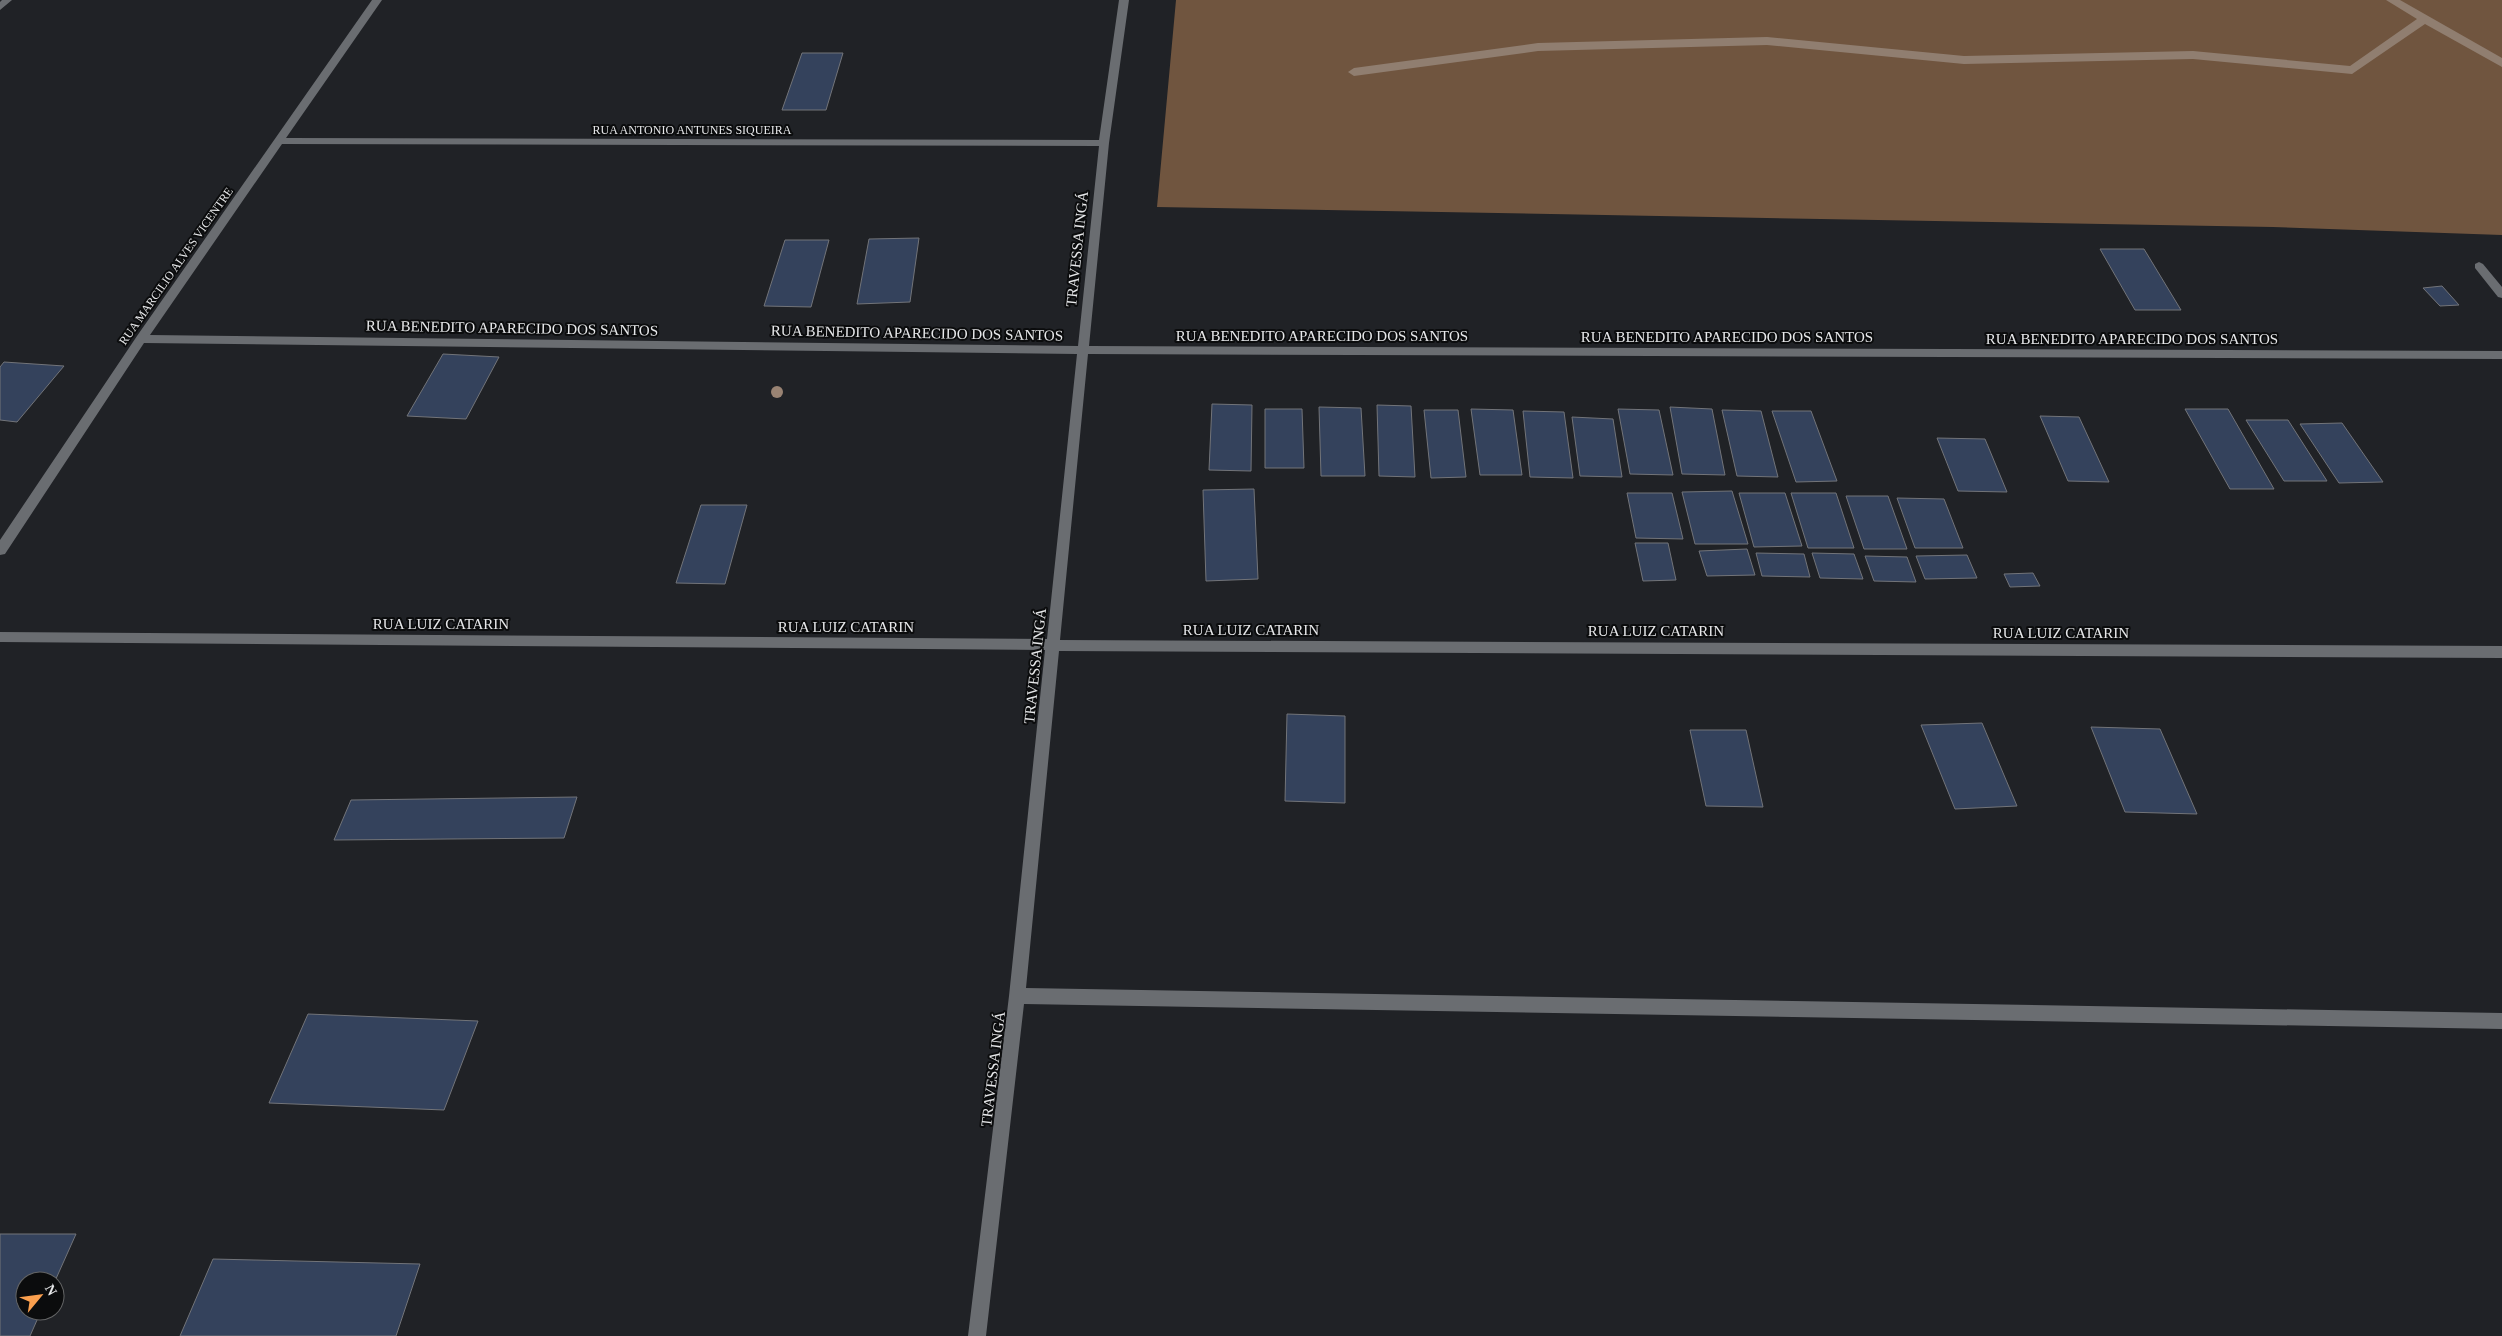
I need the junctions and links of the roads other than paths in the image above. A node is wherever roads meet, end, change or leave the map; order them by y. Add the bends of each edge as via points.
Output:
1 (7, 0) edge
2 (377, 0) edge
3 (1124, 0) edge
4 (0, 7) edge
5 (280, 141) junction
6 (1104, 143) junction
7 (2479, 266) dead end
8 (2502, 294) edge
9 (141, 339) junction
10 (1084, 350) junction
11 (2502, 355) edge
12 (0, 550) edge
13 (0, 637) edge
14 (1054, 645) junction
15 (2502, 652) edge
16 (1018, 996) junction
17 (2502, 1021) edge
18 (977, 1336) edge

1 - 4 street
2 - 5 street, RUA MARCILIO ALVES VICENTRE
3 - 6 street, TRAVESSA INGÁ
5 - 6 street, RUA ANTONIO ANTUNES SIQUEIRA
5 - 9 street, RUA MARCILIO ALVES VICENTRE
6 - 10 street, TRAVESSA INGÁ
7 - 8 street
9 - 10 street, RUA BENEDITO APARECIDO DOS SANTOS
9 - 12 street, RUA MARCILIO ALVES VICENTRE
10 - 11 street, RUA BENEDITO APARECIDO DOS SANTOS
10 - 14 street, TRAVESSA INGÁ
13 - 14 street, RUA LUIZ CATARIN
14 - 15 street, RUA LUIZ CATARIN
14 - 16 street, TRAVESSA INGÁ
16 - 17 street
16 - 18 street, TRAVESSA INGÁ

